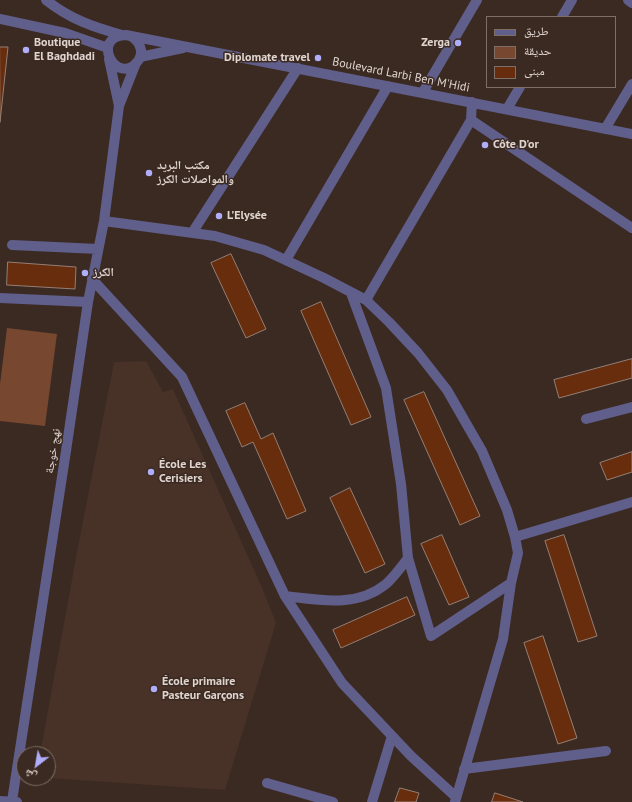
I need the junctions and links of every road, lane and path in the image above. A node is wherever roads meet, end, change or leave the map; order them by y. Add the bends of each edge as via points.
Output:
1 (46, 0) edge
2 (477, 0) edge
3 (572, 0) edge
4 (628, 0) edge
5 (632, 3) edge
6 (563, 16) edge
7 (0, 19) edge
8 (126, 35) junction
9 (189, 46) junction
10 (109, 53) junction
11 (138, 60) junction
12 (298, 68) junction
13 (632, 84) edge
14 (388, 86) junction
15 (519, 88) edge
16 (423, 92) junction
17 (472, 102) junction
18 (120, 106) junction
19 (507, 109) junction
20 (472, 120) junction
21 (605, 128) junction
22 (632, 134) edge
23 (104, 221) junction
24 (632, 228) edge
25 (192, 233) junction
26 (12, 245) dead end
27 (98, 249) junction
28 (286, 260) junction
29 (92, 280) junction
30 (351, 293) junction
31 (0, 298) edge
32 (366, 300) junction
33 (88, 302) junction
34 (632, 408) edge
35 (586, 418) dead end
36 (632, 502) edge
37 (515, 537) junction
38 (408, 558) junction
39 (510, 583) junction
40 (286, 596) junction
41 (392, 736) junction
42 (606, 751) dead end
43 (464, 769) junction
44 (267, 783) dead end
45 (0, 800) edge
46 (455, 800) edge
47 (15, 801) edge
48 (333, 802) edge
49 (372, 802) edge

1 - 8 street, Boulevard Larbi Ben M'Hidi via 59,11 79,21
2 - 16 street
3 - 6 street
4 - 5 street
7 - 10 street via 65,33
8 - 9 street, Boulevard Larbi Ben M'Hidi
8 - 10 street via 113,40
8 - 11 street via 138,42
9 - 11 street
9 - 12 street, Boulevard Larbi Ben M'Hidi
10 - 11 street via 116,66 121,68 130,67
10 - 18 street, نهج خوجة
11 - 18 street, نهج خوجة
12 - 14 street, Boulevard Larbi Ben M'Hidi
12 - 25 street
13 - 21 street
14 - 16 street, Boulevard Larbi Ben M'Hidi
14 - 28 street
15 - 19 street
16 - 17 street, Boulevard Larbi Ben M'Hidi
17 - 19 street, Boulevard Larbi Ben M'Hidi
17 - 20 street
18 - 23 street, نهج خوجة
19 - 21 street, Boulevard Larbi Ben M'Hidi
20 - 24 street
20 - 32 street
21 - 22 street, Boulevard Larbi Ben M'Hidi
23 - 25 street
23 - 27 street, نهج خوجة
25 - 28 street via 215,236 264,250
26 - 27 street
27 - 29 street, نهج خوجة
28 - 30 street
29 - 33 street, نهج خوجة
29 - 40 street via 182,377
30 - 32 street
30 - 38 street via 386,388 401,484
31 - 33 street
32 - 37 street via 418,353 447,390 482,451 507,510
33 - 47 street, نهج خوجة
34 - 35 street
36 - 37 street
37 - 39 street via 518,553
38 - 39 street via 432,636
38 - 40 street via 386,584 367,595 346,601
39 - 43 street via 503,639
40 - 41 street via 342,683
41 - 46 street
41 - 49 street
42 - 43 street
43 - 46 street
44 - 48 street
45 - 47 street

